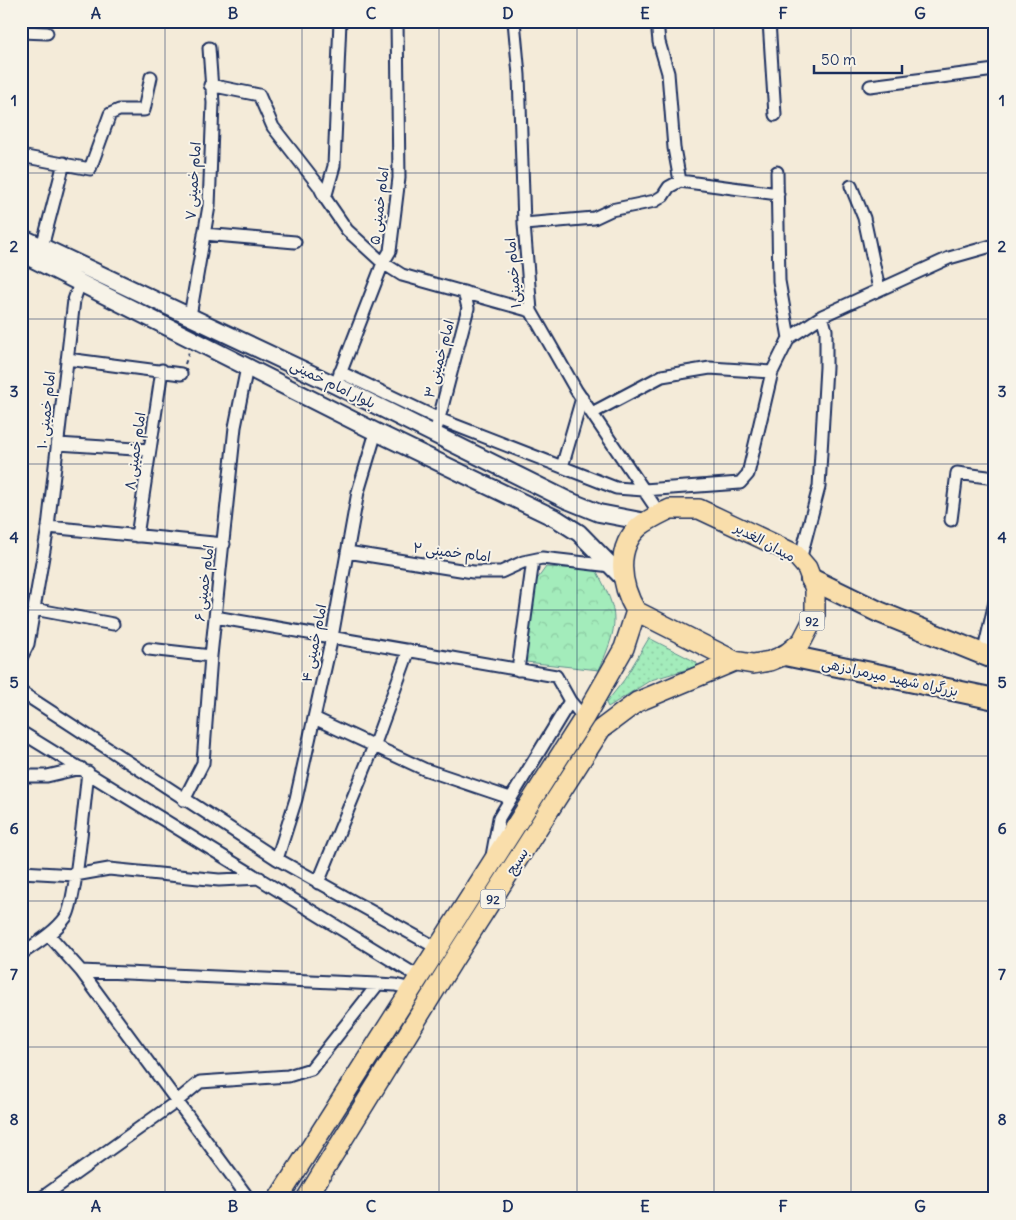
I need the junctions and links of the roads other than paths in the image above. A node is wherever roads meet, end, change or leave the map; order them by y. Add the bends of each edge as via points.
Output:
1 (340, 21) edge
2 (397, 21) edge
3 (514, 21) edge
4 (657, 21) edge
5 (769, 21) edge
6 (21, 32) edge
7 (47, 33) dead end
8 (209, 48) dead end
9 (995, 70) edge
10 (151, 77) dead end
11 (210, 86) junction
12 (870, 86) dead end
13 (775, 115) dead end
14 (21, 156) edge
15 (64, 163) junction
16 (777, 172) dead end
17 (680, 181) junction
18 (852, 186) dead end
19 (778, 194) junction
20 (325, 198) junction
21 (524, 224) junction
22 (204, 234) junction
23 (21, 237) edge
24 (295, 242) dead end
25 (995, 245) edge
26 (42, 247) junction
27 (21, 253) edge
28 (383, 263) junction
29 (100, 274) junction
30 (87, 286) junction
31 (879, 290) junction
32 (464, 292) junction
33 (531, 311) junction
34 (190, 316) junction
35 (822, 316) junction
36 (789, 338) junction
37 (67, 360) junction
38 (247, 367) junction
39 (162, 370) junction
40 (772, 372) junction
41 (181, 374) road end
42 (338, 378) junction
43 (582, 398) junction
44 (592, 413) junction
45 (437, 426) junction
46 (376, 432) junction
47 (58, 444) junction
48 (150, 450) junction
49 (562, 468) junction
50 (995, 478) edge
51 (644, 490) junction
52 (653, 518) junction
53 (951, 520) dead end
54 (48, 527) junction
55 (138, 536) junction
56 (224, 544) junction
57 (347, 552) junction
58 (533, 560) junction
59 (800, 560) junction
60 (616, 572) junction
61 (811, 579) junction
62 (995, 602) edge
63 (34, 609) junction
64 (636, 611) junction
65 (215, 617) junction
66 (113, 624) dead end
67 (332, 636) junction
68 (149, 649) dead end
69 (409, 650) junction
70 (784, 655) junction
71 (211, 656) junction
72 (989, 657) edge
73 (21, 658) edge
74 (735, 660) junction
75 (518, 670) junction
76 (21, 692) edge
77 (995, 699) edge
78 (570, 701) junction
79 (314, 718) junction
80 (584, 718) junction
81 (602, 729) junction
82 (21, 732) edge
83 (374, 746) junction
84 (85, 770) junction
85 (21, 776) edge
86 (510, 798) junction
87 (184, 800) junction
88 (277, 859) junction
89 (490, 865) junction
90 (21, 872) edge
91 (75, 875) junction
92 (260, 878) junction
93 (318, 883) junction
94 (49, 935) junction
95 (437, 948) junction
96 (21, 954) edge
97 (81, 971) junction
98 (415, 983) junction
99 (378, 984) junction
100 (176, 1102) junction
101 (40, 1199) edge
102 (249, 1199) edge
103 (278, 1199) edge
104 (306, 1199) edge

1 - 20 street via 334,166
2 - 28 street, امام خمینی ۵ via 399,178 390,251
3 - 21 street, امام خمینی۱
4 - 17 street via 668,73
5 - 13 street
6 - 7 street
8 - 11 street, امام خمینی ۷
9 - 12 street
10 - 15 street via 144,110 119,110 110,114 90,169
11 - 20 street via 258,95 273,127 320,186
11 - 22 street, امام خمینی ۷ via 213,103 209,206
14 - 15 street
15 - 26 street
16 - 19 street
17 - 19 street
17 - 21 street via 656,200 611,210 594,218
18 - 31 street via 864,218
19 - 36 street via 779,282
20 - 28 street via 347,230
21 - 33 street, امام خمینی۱
22 - 24 street
22 - 34 street, امام خمینی ۷
23 - 26 main road, بلوار امام خمینی
25 - 31 street via 949,258
26 - 29 main road, بلوار امام خمینی
27 - 30 main road, بلوار امام خمینی
28 - 32 street via 402,275
28 - 42 street, امام خمینی ۵
29 - 30 main road
29 - 34 main road, بلوار امام خمینی
30 - 37 street, امام خمینی ۱۰ via 74,300
30 - 38 main road, بلوار امام خمینی
31 - 35 street
32 - 33 street
32 - 45 street, امام خمینی ۳ via 468,308
33 - 43 street, امام خمینی۱
34 - 42 main road, بلوار امام خمینی
35 - 36 street
35 - 59 street via 826,330 826,367 819,488
36 - 40 street
37 - 39 street
37 - 47 street, امام خمینی ۱۰
38 - 46 main road, بلوار امام خمینی
38 - 56 street, امام خمینی ۶ via 235,427
39 - 41 street
39 - 48 street, امام خمینی ۸
40 - 44 street via 710,368 662,376
40 - 51 street via 748,474 740,483
42 - 45 main road, بلوار امام خمینی
43 - 44 street, امام خمینی۱
43 - 49 street
44 - 51 street, امام خمینی۱
45 - 49 street
45 - 52 main road, بلوار امام خمینی via 567,500 600,513
46 - 57 street, امام خمینی ۴ via 358,492
46 - 60 main road, بلوار امام خمینی via 557,520 579,533
47 - 48 street
47 - 54 street, امام خمینی ۱۰
48 - 55 street, امام خمینی ۸
49 - 51 street via 616,488
50 - 53 street via 957,473
51 - 52 street, امام خمینی۱
52 - 59 main road, میدان الغدیر / 92 via 670,509 699,509 795,554
52 - 60 main road via 638,527
54 - 55 street
54 - 63 street, امام خمینی ۱۰
55 - 56 street
56 - 65 street, امام خمینی ۶
57 - 58 street, امام خمینی ۲ via 473,572 501,572
57 - 67 street, امام خمینی ۴
58 - 60 street, امام خمینی ۲ via 542,558
58 - 75 street
59 - 61 main road, میدان الغدیر / 92
60 - 64 main road
61 - 70 main road, میدان الغدیر / 92 via 815,589 815,616 802,641
61 - 72 highway via 879,612
62 - 72 street
63 - 66 street
63 - 73 street, امام خمینی ۱۰ via 28,644
64 - 74 main road, میدان الغدیر / 92
64 - 80 main road, بسیج / 92 via 624,648
65 - 67 street
65 - 71 street, امام خمینی ۶
67 - 69 street
67 - 79 street, امام خمینی ۴
68 - 71 street
69 - 75 street
69 - 83 street
70 - 74 main road, میدان الغدیر / 92 via 754,664
70 - 77 highway, بزرگراه شهید میرمرادزهی
71 - 87 street, امام خمینی ۶ via 203,763
74 - 81 main road, بسیج / 92 via 637,702
75 - 78 street via 556,676
76 - 87 street
78 - 80 street
78 - 86 street
79 - 83 street
79 - 88 street, امام خمینی ۴ via 296,800
80 - 81 main road
80 - 89 main road, بسیج / 92
81 - 104 main road, بسیج / 92 via 454,959
82 - 84 street
83 - 86 street via 424,768
83 - 93 street
84 - 85 street
84 - 91 street
84 - 92 street
86 - 89 street via 499,818
87 - 88 street
88 - 93 street
89 - 95 main road, بسیج / 92
90 - 91 street
91 - 92 street via 109,868 219,880
91 - 94 street via 67,915
92 - 98 street
93 - 95 street
94 - 96 street
94 - 97 street
95 - 98 main road, بسیج / 92
97 - 99 street
97 - 100 street
98 - 99 street
98 - 103 main road, بسیج / 92
99 - 100 street via 311,1069 288,1076 200,1082
100 - 101 street
100 - 102 street

